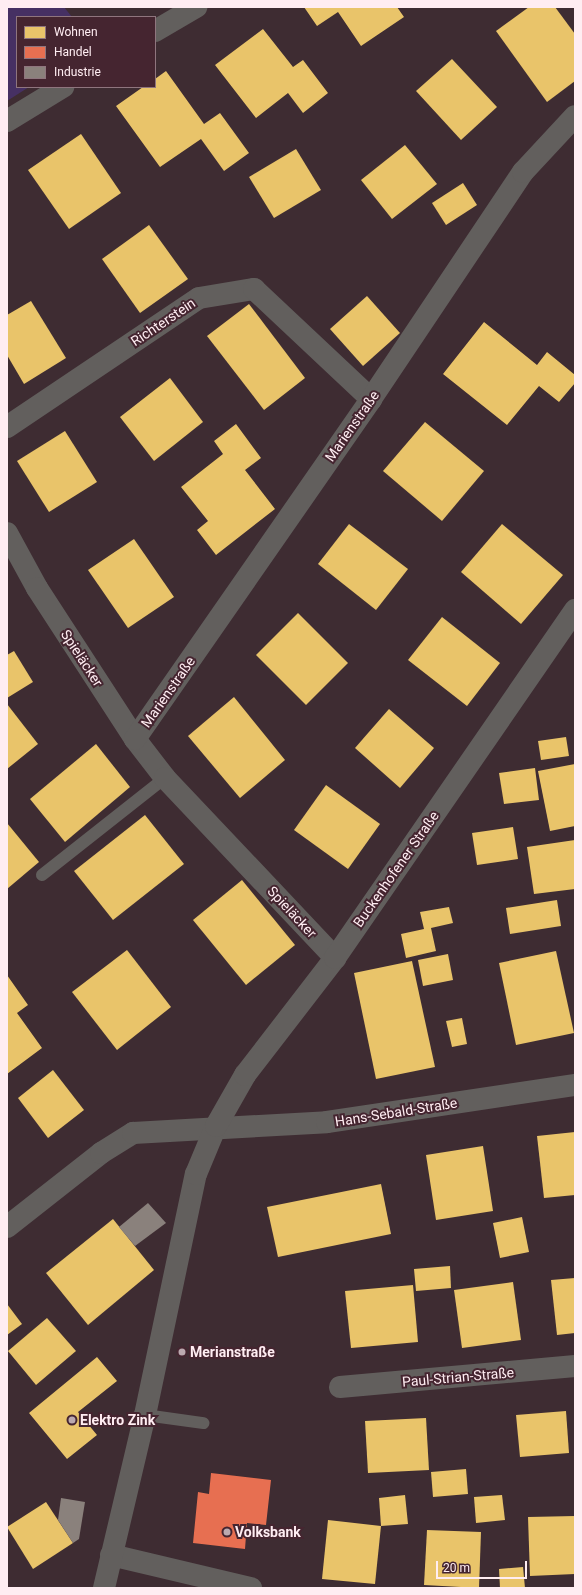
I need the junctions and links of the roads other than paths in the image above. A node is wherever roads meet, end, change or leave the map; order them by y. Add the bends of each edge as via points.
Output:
1 (196, 7) edge
2 (156, 30) edge
3 (61, 88) edge
4 (575, 116) edge
5 (7, 120) edge
6 (371, 399) junction
7 (7, 427) edge
8 (7, 533) edge
9 (575, 610) edge
10 (134, 739) junction
11 (165, 778) junction
12 (42, 874) dead end
13 (335, 958) junction
14 (575, 1085) edge
15 (216, 1126) junction
16 (7, 1227) edge
17 (575, 1366) edge
18 (340, 1387) dead end
19 (145, 1415) junction
20 (202, 1423) dead end
21 (111, 1555) junction
22 (104, 1588) edge
23 (250, 1588) edge

1 - 2 street
3 - 5 street
4 - 6 street, Marienstraße via 523,172
6 - 7 street, Richterstein via 254,289 199,298
6 - 10 street, Marienstraße
8 - 10 street, Spieläcker via 37,588
9 - 13 street, Buckenhofener Straße
10 - 11 street, Spieläcker
11 - 12 lane
11 - 13 street, Spieläcker
13 - 15 street, Buckenhofener Straße via 246,1076
14 - 15 street, Hans-Sebald-Straße via 327,1122
15 - 16 street via 133,1133 101,1153
15 - 19 street via 196,1174
17 - 18 street, Paul-Strian-Straße
19 - 20 lane
19 - 21 street
21 - 22 street
21 - 23 street

